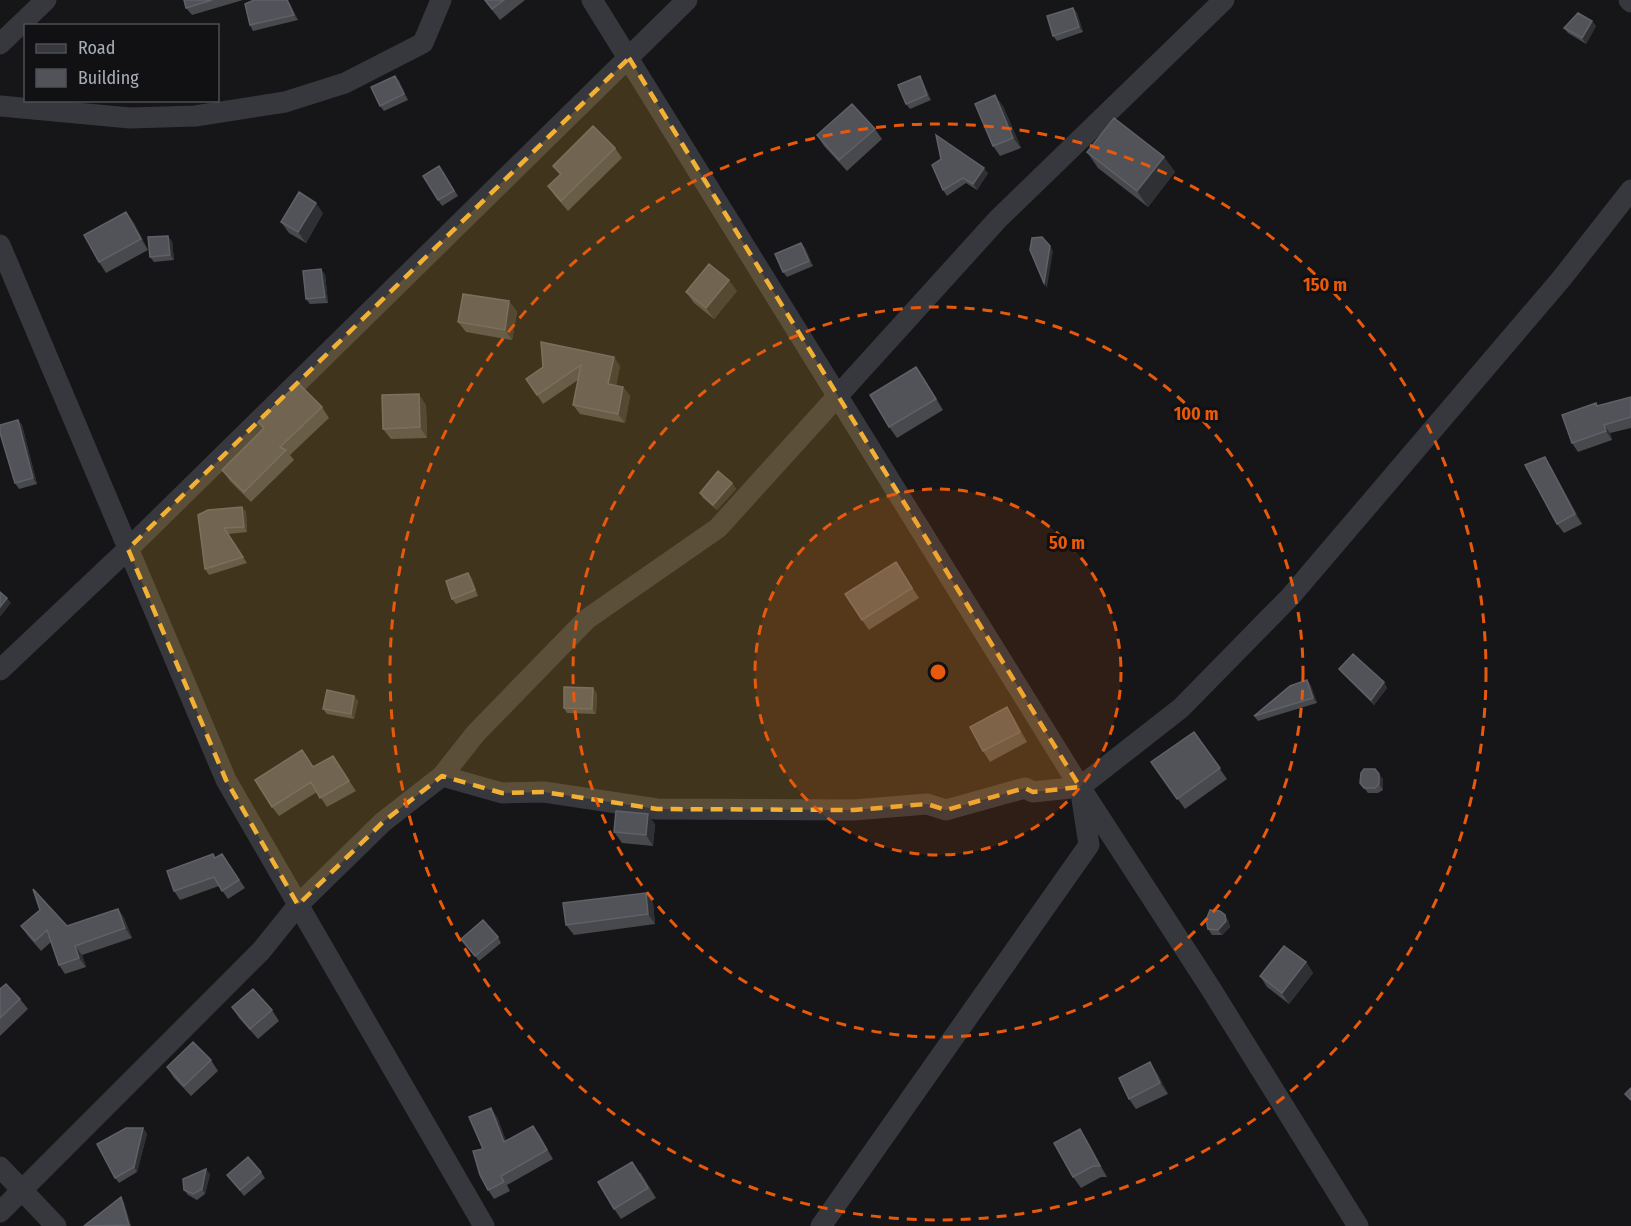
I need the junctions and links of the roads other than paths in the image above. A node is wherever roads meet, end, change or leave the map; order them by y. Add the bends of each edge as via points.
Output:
1 (46, 0) edge
2 (441, 0) edge
3 (592, 0) edge
4 (687, 0) edge
5 (1224, 0) edge
6 (0, 44) edge
7 (629, 58) junction
8 (0, 106) edge
9 (1631, 190) edge
10 (0, 245) edge
11 (839, 395) junction
12 (128, 549) junction
13 (0, 670) edge
14 (442, 776) junction
15 (1080, 787) junction
16 (298, 905) junction
17 (0, 1167) edge
18 (22, 1190) junction
19 (0, 1212) edge
20 (56, 1226) edge
21 (484, 1226) edge
22 (821, 1226) edge
23 (1358, 1226) edge

1 - 6 street
2 - 8 street via 423,43 345,83 285,102 195,116 130,118
3 - 7 street
4 - 7 street
5 - 11 street via 998,219
7 - 11 street
7 - 12 street
9 - 15 street via 1562,278 1290,597 1181,708
10 - 12 street
11 - 14 street via 718,528 587,619 476,733
11 - 15 street
12 - 13 street
12 - 16 street via 226,780
14 - 15 street via 502,793 544,792 657,809 854,810 927,804 946,810 1024,788 1033,792
14 - 16 street via 383,822
15 - 22 street via 1089,845
15 - 23 street
16 - 18 street via 261,951
16 - 21 street
17 - 18 street
18 - 19 street
18 - 20 street

